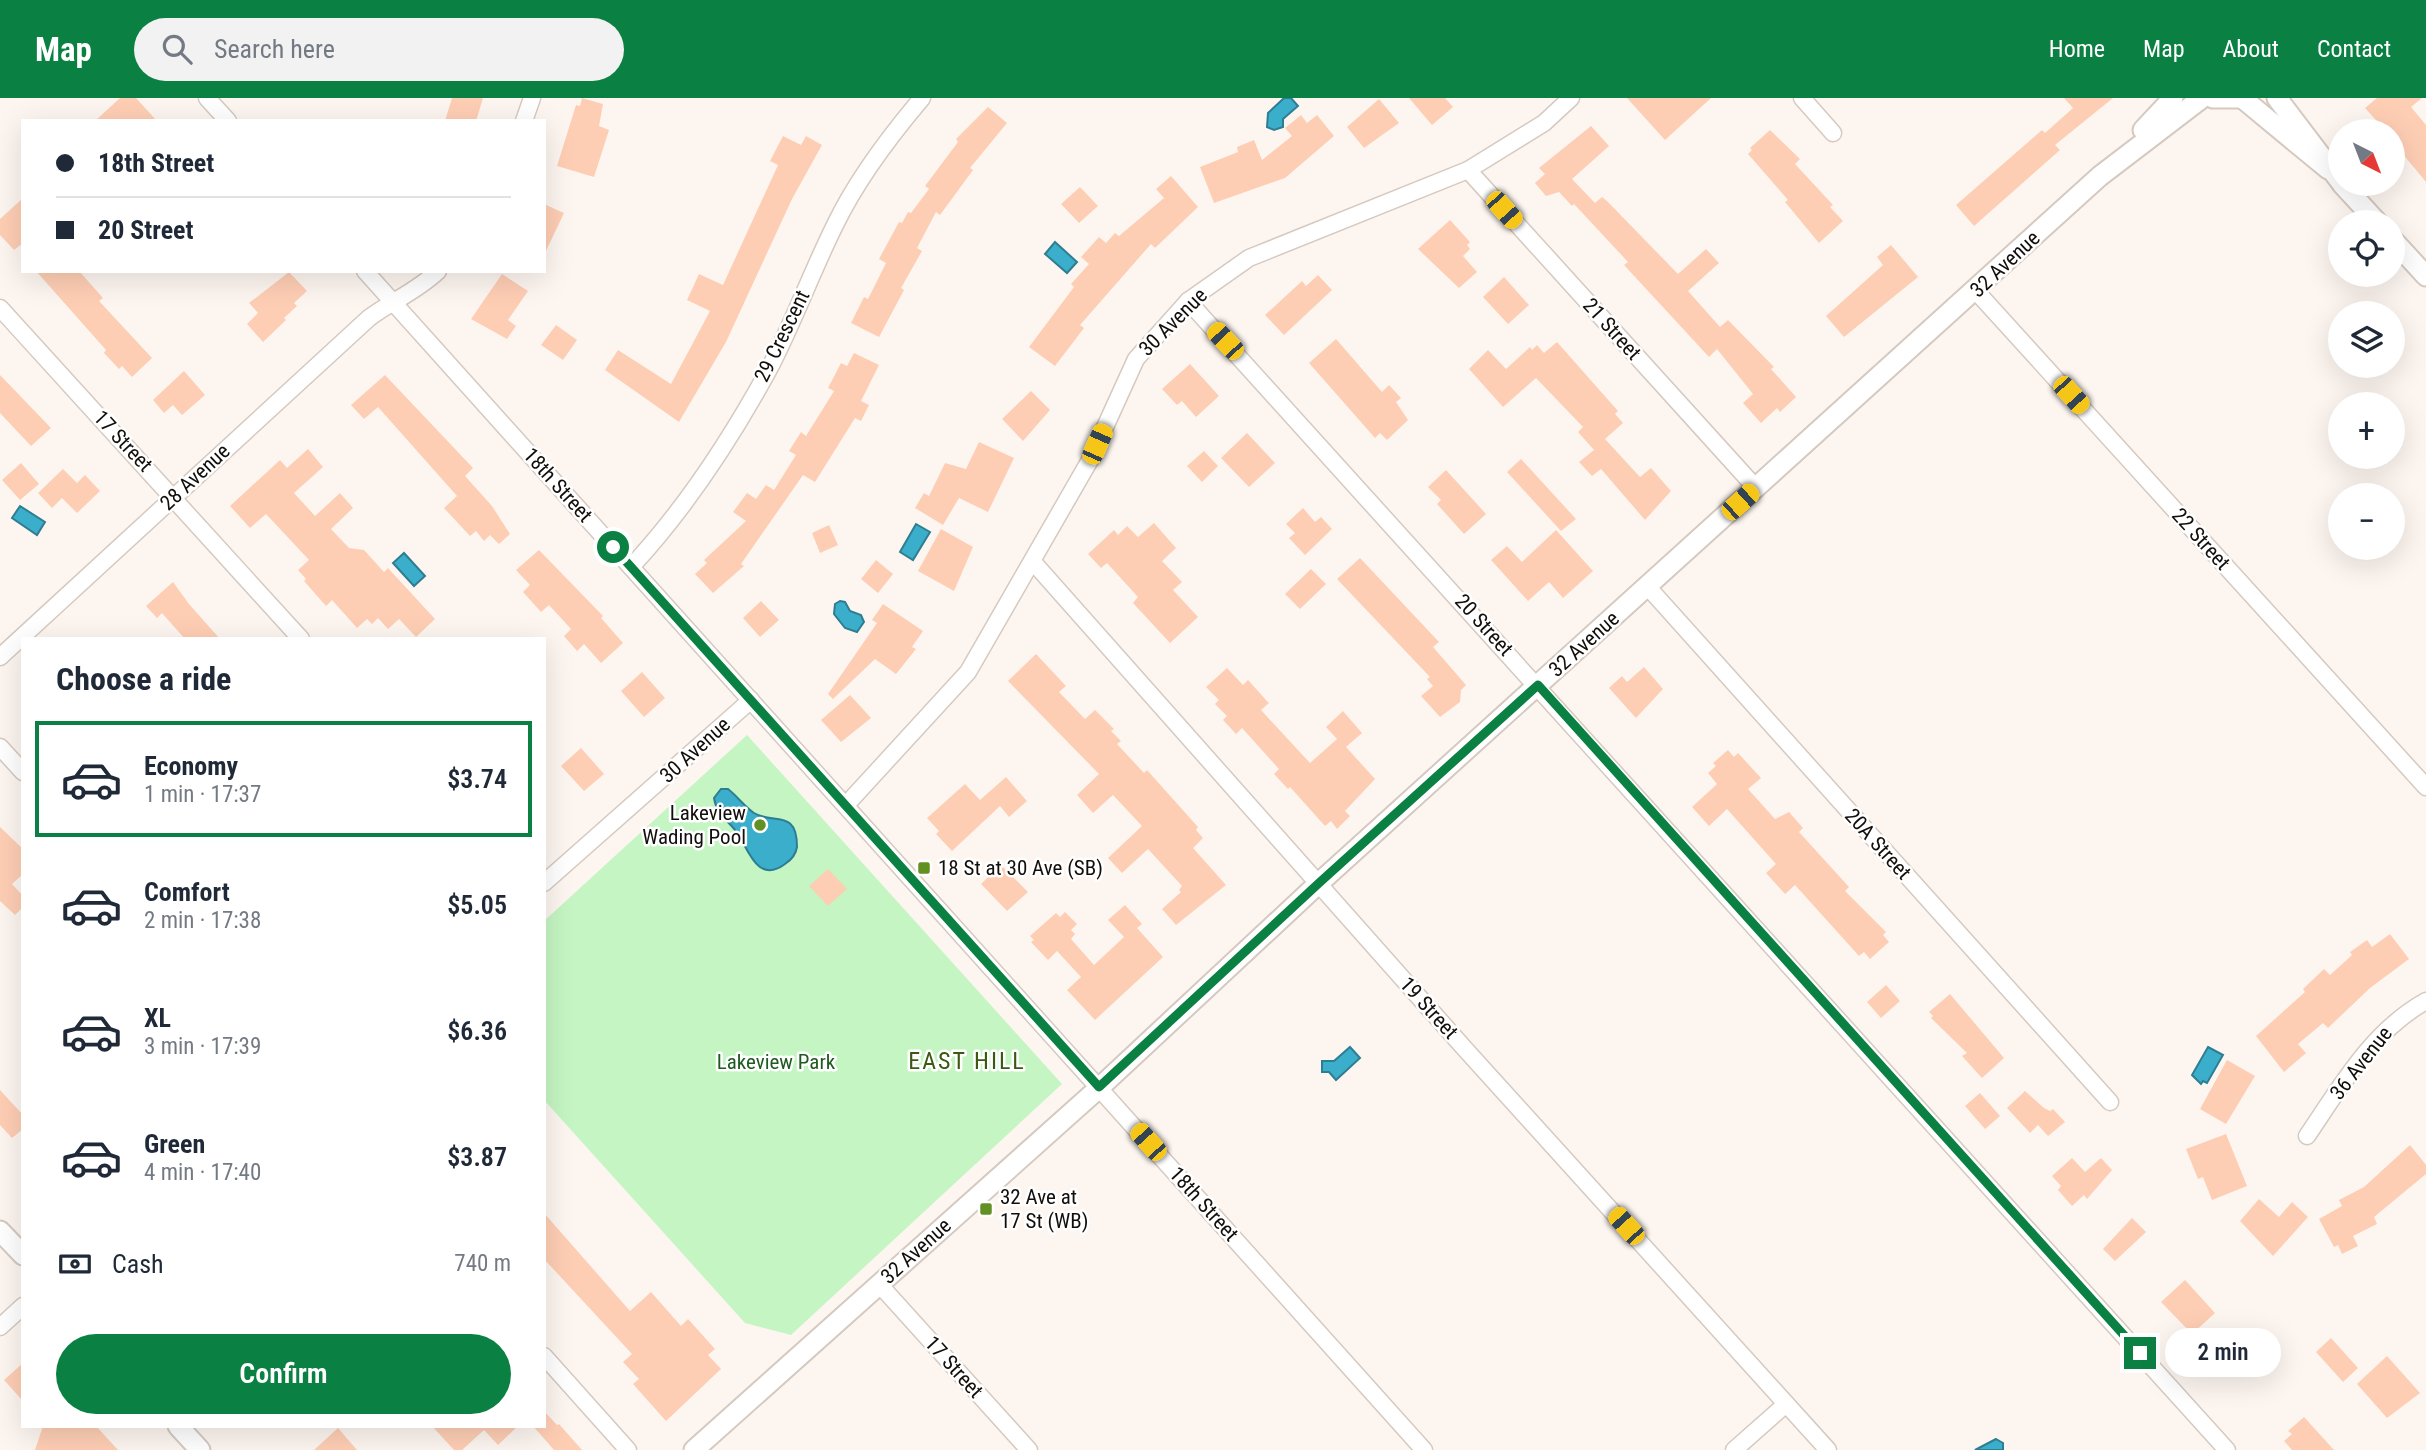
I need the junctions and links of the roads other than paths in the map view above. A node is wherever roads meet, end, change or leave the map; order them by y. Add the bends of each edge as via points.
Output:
1 (207, 98) edge
2 (532, 98) edge
3 (922, 98) edge
4 (1571, 98) edge
5 (1802, 98) edge
6 (2173, 98) edge
7 (2202, 98) edge
8 (2213, 98) edge
9 (2241, 98) edge
10 (2277, 98) edge
11 (226, 119) edge
12 (525, 119) edge
13 (1833, 133) dead end
14 (2328, 166) edge
15 (1468, 170) junction
16 (2328, 170) edge
17 (2100, 176) junction
18 (2353, 196) edge
19 (2366, 210) edge
20 (2405, 253) edge
21 (367, 273) edge
22 (436, 273) edge
23 (2426, 276) edge
24 (1976, 291) junction
25 (392, 301) junction
26 (1188, 301) junction
27 (0, 308) edge
28 (1756, 488) junction
29 (174, 496) junction
30 (1034, 563) junction
31 (631, 567) junction
32 (1647, 586) junction
33 (22, 637) edge
34 (299, 637) edge
35 (21, 638) edge
36 (0, 657) edge
37 (1538, 685) junction
38 (751, 700) junction
39 (0, 747) edge
40 (21, 770) edge
41 (2426, 787) edge
42 (846, 805) junction
43 (546, 881) edge
44 (1319, 883) junction
45 (2426, 1001) edge
46 (1099, 1087) junction
47 (2110, 1102) dead end
48 (2307, 1136) dead end
49 (0, 1231) edge
50 (21, 1253) edge
51 (879, 1284) junction
52 (21, 1308) edge
53 (0, 1327) edge
54 (546, 1358) edge
55 (1786, 1404) junction
56 (180, 1428) edge
57 (200, 1450) edge
58 (628, 1450) edge
59 (694, 1450) edge
60 (1029, 1450) edge
61 (1424, 1450) edge
62 (1734, 1450) edge
63 (1828, 1450) edge
64 (2227, 1450) edge

1 - 11 street
2 - 12 street
3 - 31 street, 29 Crescent via 886,140 836,222 768,369 700,484
4 - 15 street, 30 Avenue via 1544,123
5 - 13 street
6 - 17 street, 32 Avenue
7 - 17 street, 32 Avenue
8 - 9 street
9 - 16 street
10 - 14 street
15 - 26 street, 30 Avenue via 1249,258
15 - 28 street, 21 Street
17 - 24 street, 32 Avenue
18 - 19 street
20 - 23 street
21 - 25 street, 18th Street
22 - 25 street, 28 Avenue via 422,287
24 - 28 street, 32 Avenue
24 - 41 street, 22 Street
25 - 29 street, 28 Avenue
25 - 31 street, 18th Street
26 - 30 street, 30 Avenue via 1136,359 1090,460
26 - 37 street, 20 Street
27 - 29 street, 17 Street
28 - 32 street, 32 Avenue
29 - 33 street, 28 Avenue
29 - 34 street, 17 Street
30 - 42 street, 30 Avenue via 968,672
30 - 44 street, 19 Street
31 - 38 street, 18th Street
32 - 37 street, 32 Avenue
32 - 47 street, 20A Street
35 - 36 street, 28 Avenue
37 - 44 street, 32 Avenue
37 - 64 street, 20 Street
38 - 42 street, 18th Street
38 - 43 street, 30 Avenue
39 - 40 street
42 - 46 street, 18th Street
44 - 46 street, 32 Avenue
44 - 55 street, 19 Street
45 - 48 street, 36 Avenue via 2399,1016 2360,1058
46 - 51 street, 32 Avenue
46 - 61 street, 18th Street
49 - 50 street
51 - 59 street, 32 Avenue
51 - 60 street, 17 Street
52 - 53 street
54 - 58 street
55 - 62 street
55 - 63 street, 19 Street
56 - 57 street

